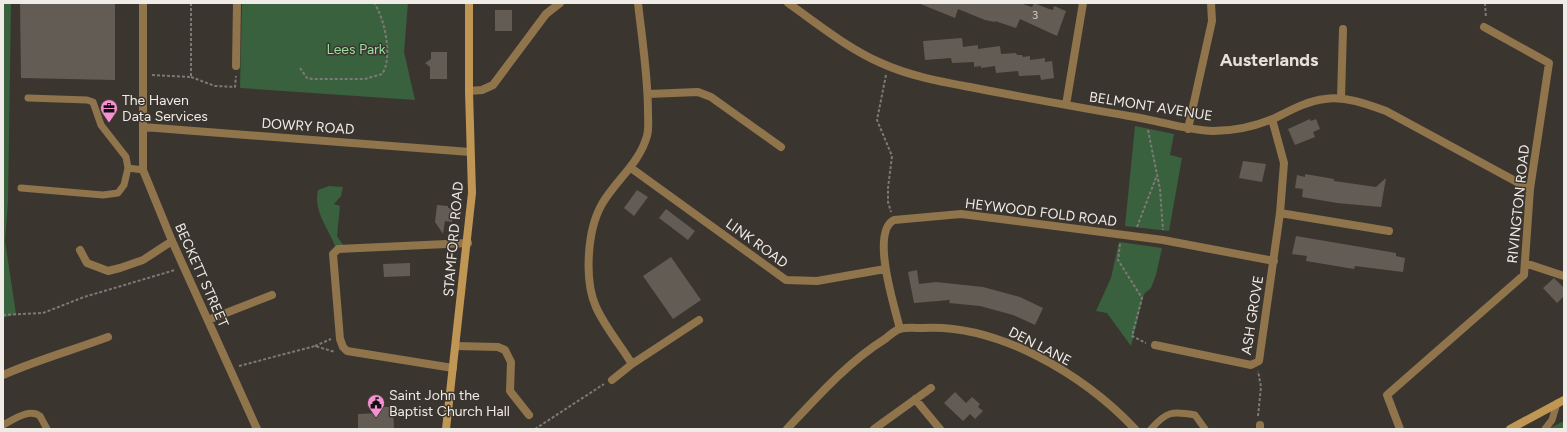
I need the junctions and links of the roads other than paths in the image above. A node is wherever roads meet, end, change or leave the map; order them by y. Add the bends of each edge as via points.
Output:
1 (143, 3) edge
2 (237, 3) edge
3 (469, 3) edge
4 (560, 3) edge
5 (638, 3) edge
6 (788, 3) edge
7 (1083, 3) edge
8 (1211, 3) edge
9 (1484, 27) road end
10 (1344, 29) dead end
11 (236, 66) road end
12 (469, 92) junction
13 (648, 94) junction
14 (28, 98) dead end
15 (1341, 98) junction
16 (1066, 106) junction
17 (1272, 119) junction
18 (143, 127) junction
19 (1188, 129) junction
20 (780, 148) dead end
21 (470, 152) junction
22 (128, 168) junction
23 (631, 168) junction
24 (143, 170) junction
25 (21, 188) dead end
26 (1530, 189) junction
27 (1280, 213) junction
28 (1389, 231) dead end
29 (172, 241) junction
30 (468, 243) junction
31 (80, 250) dead end
32 (1274, 261) junction
33 (1525, 263) junction
34 (885, 269) junction
35 (1564, 276) edge
36 (272, 295) dead end
37 (208, 320) junction
38 (699, 320) dead end
39 (900, 329) junction
40 (108, 337) dead end
41 (1155, 345) road end
42 (456, 346) junction
43 (632, 364) junction
44 (453, 368) junction
45 (3, 375) edge
46 (612, 380) road end
47 (931, 388) dead end
48 (916, 399) junction
49 (1561, 402) edge
50 (529, 415) dead end
51 (3, 425) edge
52 (47, 429) edge
53 (257, 429) edge
54 (446, 429) edge
55 (787, 429) edge
56 (874, 429) edge
57 (940, 429) edge
58 (1135, 429) edge
59 (1151, 429) edge
60 (1205, 429) edge
61 (1400, 429) edge
62 (1510, 429) edge
63 (1545, 429) edge

1 - 18 street, BECKETT STREET
2 - 11 street
3 - 12 street, STAMFORD ROAD
4 - 12 street via 546,14 493,85
5 - 13 street
6 - 16 street, BELMONT AVENUE via 852,48 888,66 915,76
7 - 16 street
8 - 19 street via 1212,21
9 - 26 street, RIVINGTON ROAD via 1549,63
10 - 15 street
12 - 21 street, STAMFORD ROAD
13 - 20 street via 704,93
13 - 23 street via 647,136
14 - 22 lane via 93,102 101,125 126,157
15 - 17 street, BELMONT AVENUE via 1309,102
15 - 26 street, BELMONT AVENUE via 1366,103 1386,111
16 - 19 street, BELMONT AVENUE via 1150,119
17 - 19 street, BELMONT AVENUE via 1238,129
17 - 27 street, ASH GROVE via 1284,163
18 - 21 street, DOWRY ROAD
18 - 24 street, BECKETT STREET
21 - 30 street, STAMFORD ROAD via 472,193
22 - 24 lane
22 - 25 lane via 124,185 118,193 103,195
23 - 34 street, LINK ROAD via 786,280 817,281
23 - 43 street via 602,204 596,219 589,269 590,289 596,308
24 - 29 street, BECKETT STREET
26 - 33 street, RIVINGTON ROAD
27 - 28 street
27 - 32 street, ASH GROVE
29 - 31 street via 143,260 108,271 87,263
29 - 37 street, BECKETT STREET
30 - 42 street, STAMFORD ROAD
30 - 44 street via 338,249 332,260 341,343 347,351
32 - 34 street, HEYWOOD FOLD ROAD via 1162,240 961,214 894,220 889,223 885,229
32 - 41 street, ASH GROVE via 1257,364 1251,365
33 - 35 street
33 - 61 street, RIVINGTON ROAD via 1524,275 1387,395
34 - 39 street
36 - 37 street
37 - 53 street, BECKETT STREET
38 - 43 street
39 - 55 street, DEN LANE via 868,350
39 - 58 street, DEN LANE via 960,329 994,338 1024,350 1072,377 1117,410
40 - 45 street via 35,361
42 - 44 street, STAMFORD ROAD
42 - 50 street via 498,347 505,350 511,362 510,391
43 - 46 street
44 - 54 street, STAMFORD ROAD
47 - 48 street
48 - 56 street
48 - 57 street
49 - 62 street
49 - 63 lane
51 - 52 lane via 34,413 40,416
59 - 60 lane via 1162,417 1171,412 1179,412 1195,415

